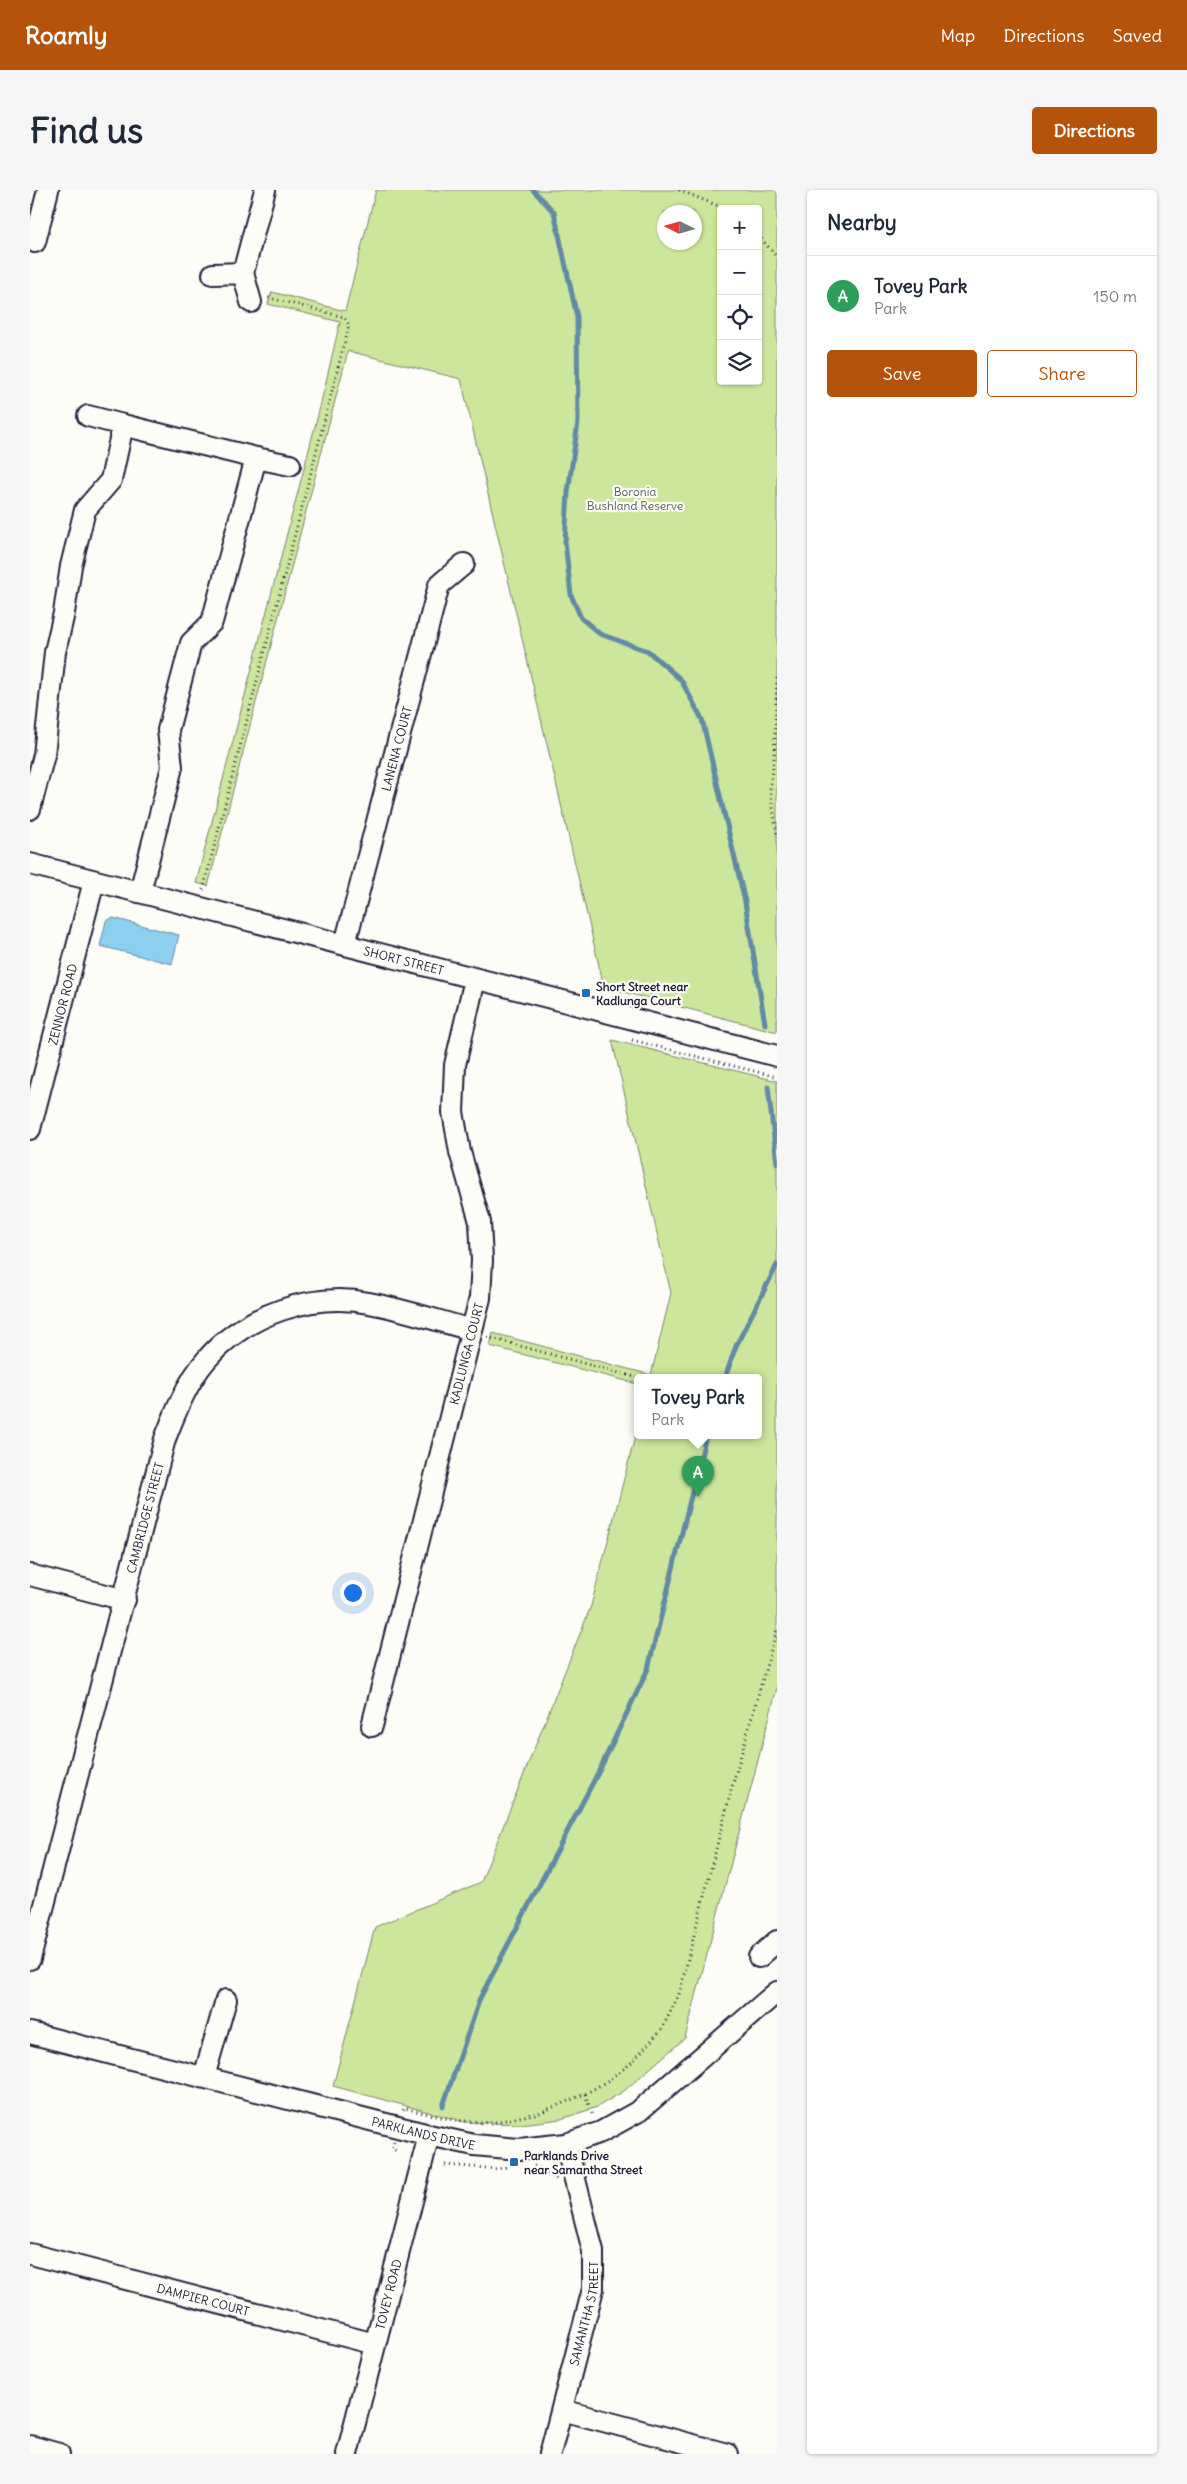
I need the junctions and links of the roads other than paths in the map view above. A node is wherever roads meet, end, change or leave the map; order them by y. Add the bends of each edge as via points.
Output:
1 (48, 190) edge
2 (265, 190) edge
3 (36, 208) edge
4 (35, 242) dead end
5 (243, 273) junction
6 (214, 274) dead end
7 (250, 297) road end
8 (88, 416) dead end
9 (123, 425) junction
10 (256, 458) junction
11 (290, 465) dead end
12 (464, 564) dead end
13 (30, 809) edge
14 (30, 864) edge
15 (94, 881) junction
16 (140, 892) junction
17 (344, 944) junction
18 (475, 979) junction
19 (777, 1056) edge
20 (30, 1129) edge
21 (472, 1330) junction
22 (30, 1575) edge
23 (125, 1600) junction
24 (372, 1726) dead end
25 (777, 1941) edge
26 (759, 1957) dead end
27 (30, 1959) edge
28 (777, 1992) edge
29 (226, 2000) dead end
30 (30, 2033) edge
31 (204, 2077) junction
32 (429, 2135) junction
33 (566, 2144) junction
34 (30, 2254) edge
35 (375, 2344) junction
36 (562, 2410) junction
37 (30, 2446) edge
38 (59, 2454) edge
39 (346, 2454) edge
40 (550, 2454) edge
41 (727, 2454) edge

1 - 3 street
2 - 5 street
3 - 4 street
5 - 6 street
5 - 7 street
8 - 9 street
9 - 10 street
9 - 13 street via 111,480 85,510 78,538 55,652 44,755
10 - 11 street
10 - 16 street via 212,622 191,643 168,730 172,766
12 - 17 street, LANENA COURT via 439,585
14 - 15 street, SHORT STREET
15 - 16 street, SHORT STREET
15 - 20 street, ZENNOR ROAD
16 - 17 street, SHORT STREET
17 - 18 street, SHORT STREET
18 - 19 street, SHORT STREET
18 - 21 street, KADLUNGA COURT via 455,1065 453,1112 460,1152 480,1222 480,1298
21 - 23 street, CAMBRIDGE STREET via 368,1302 321,1300 276,1311 239,1331 208,1358 182,1396 165,1439
21 - 24 street, KADLUNGA COURT
22 - 23 street
23 - 27 street, CAMBRIDGE STREET
25 - 26 street
28 - 33 street, PARKLANDS DRIVE via 639,2112 601,2132
29 - 31 street
30 - 31 street, PARKLANDS DRIVE
31 - 32 street, PARKLANDS DRIVE
32 - 33 street, PARKLANDS DRIVE via 474,2145 519,2149
32 - 35 street, TOVEY ROAD
33 - 36 street, SAMANTHA STREET via 593,2251 593,2289
34 - 35 street, DAMPIER COURT
35 - 39 street, TOVEY ROAD
36 - 40 street, SAMANTHA STREET
36 - 41 street
37 - 38 street

